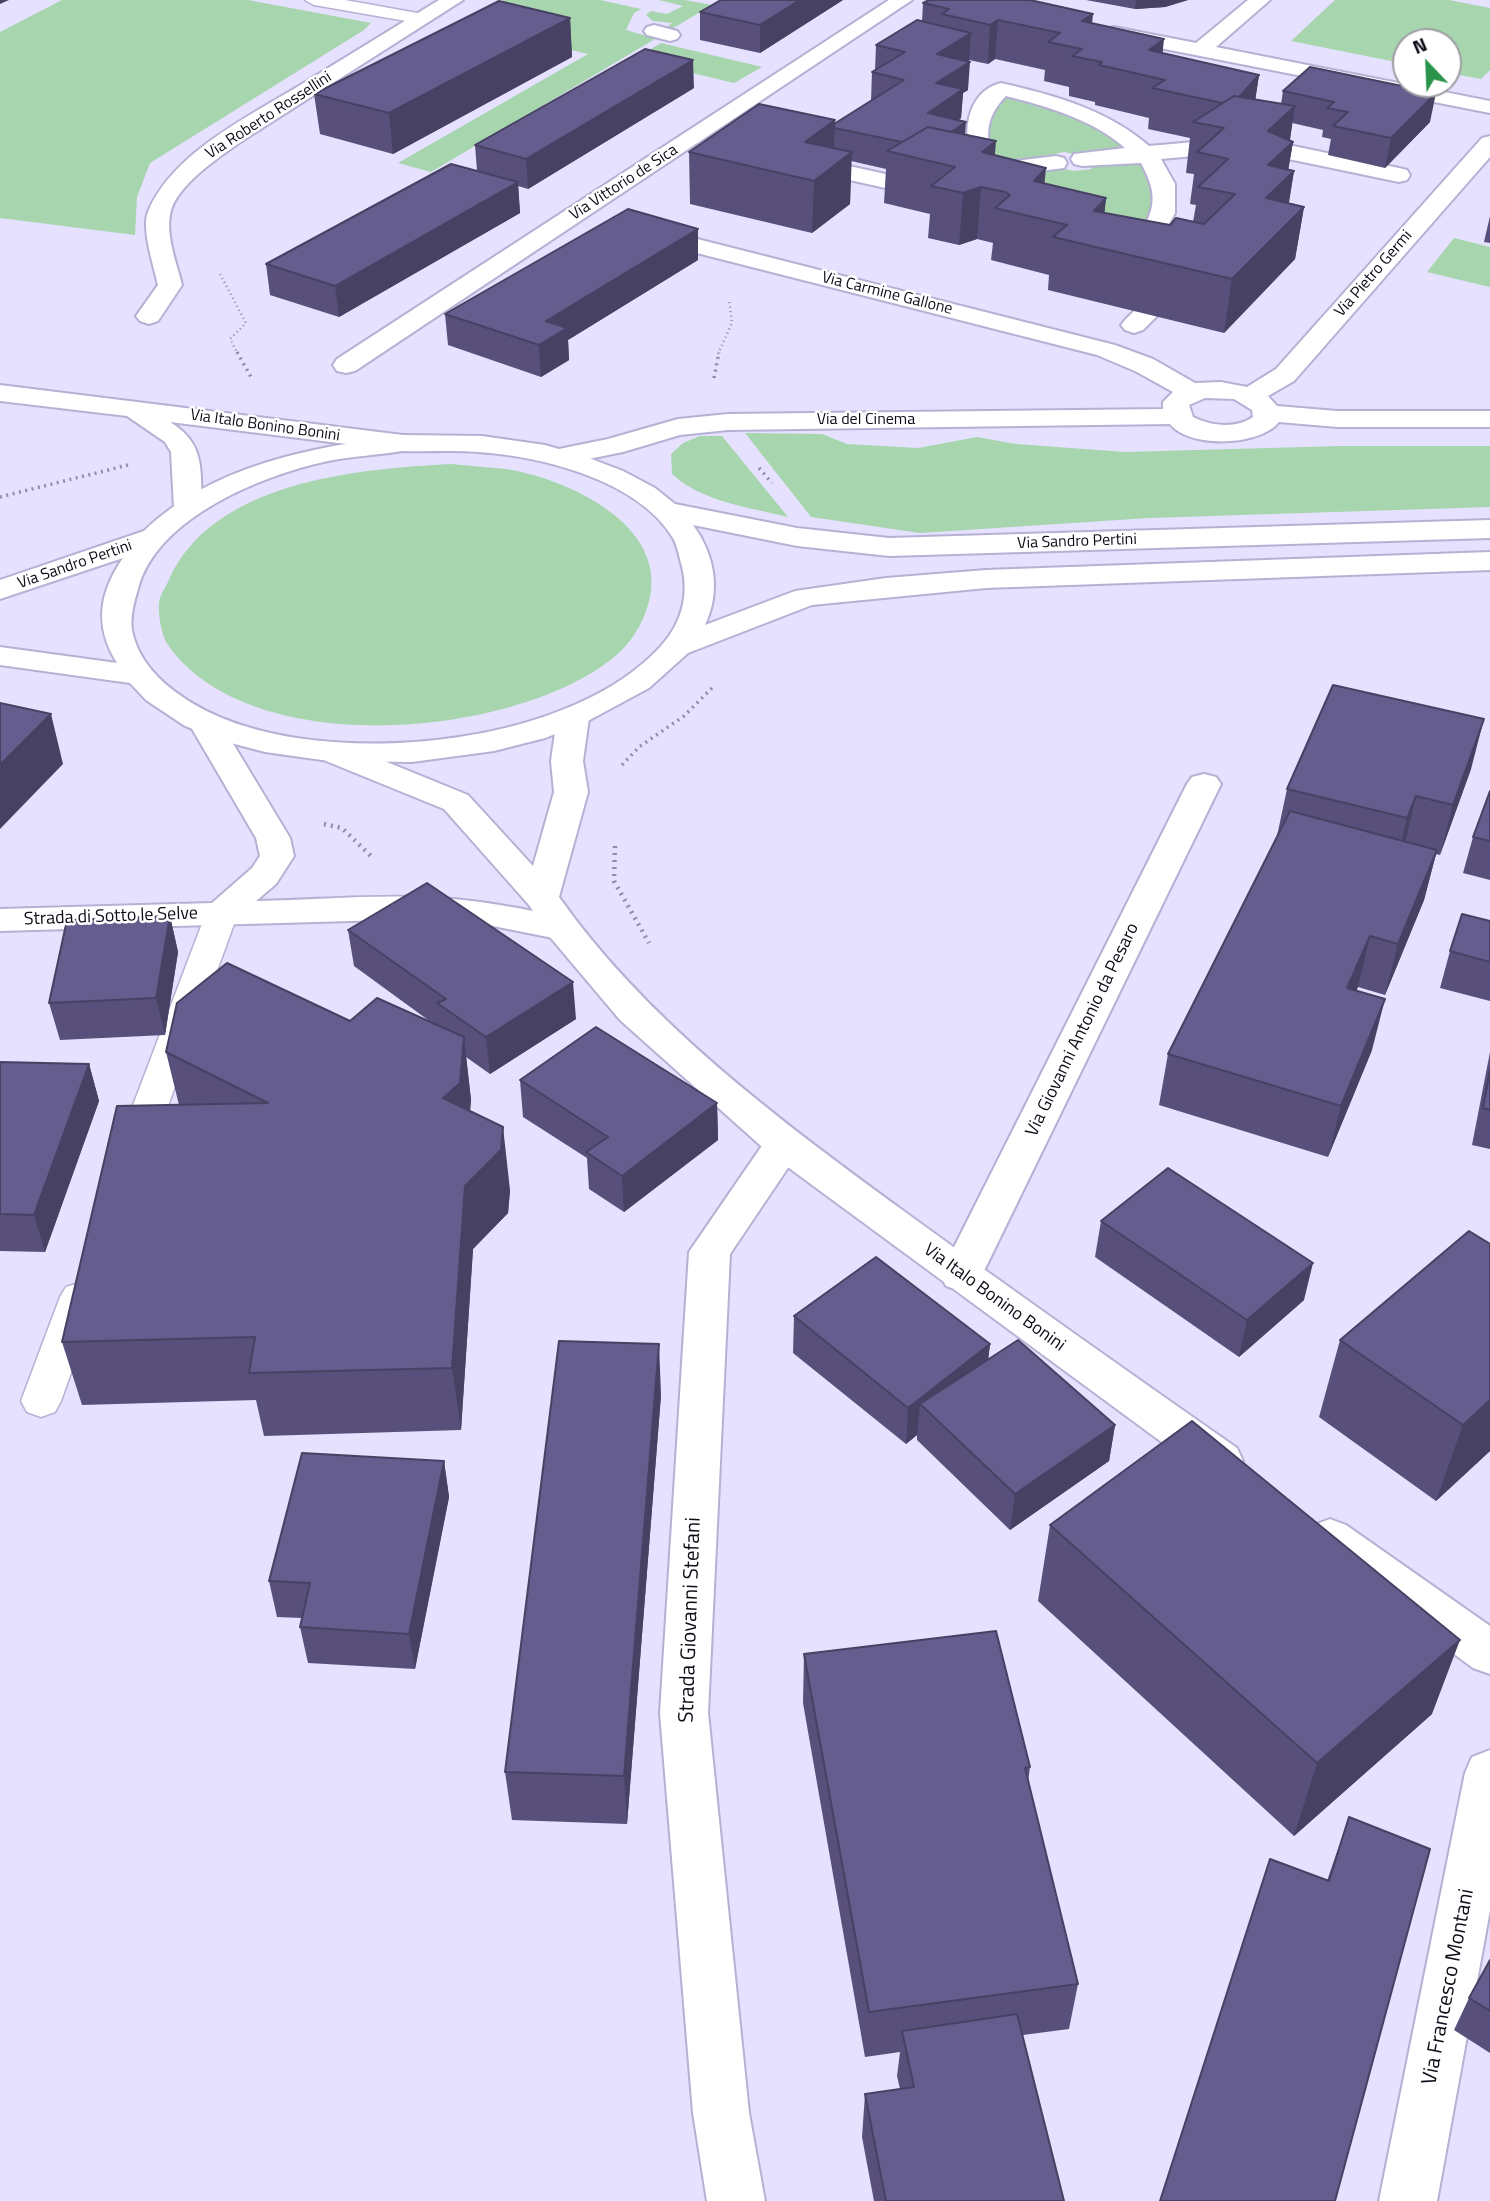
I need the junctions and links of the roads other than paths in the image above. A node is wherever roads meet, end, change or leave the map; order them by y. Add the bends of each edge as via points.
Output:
1 (314, 0) edge
2 (453, 0) edge
3 (902, 0) edge
4 (1260, 0) edge
5 (423, 19) junction
6 (1096, 29) edge
7 (1200, 50) junction
8 (1490, 107) edge
9 (1271, 126) edge
10 (1318, 135) dead end
11 (1490, 143) edge
12 (1251, 144) junction
13 (1144, 153) junction
14 (1299, 154) junction
15 (783, 158) edge
16 (991, 171) junction
17 (844, 172) junction
18 (1399, 175) dead end
19 (890, 182) junction
20 (819, 190) edge
21 (1017, 195) edge
22 (864, 200) dead end
23 (576, 215) junction
24 (1120, 240) edge
25 (1146, 246) junction
26 (149, 316) dead end
27 (1134, 325) dead end
28 (346, 365) dead end
29 (1191, 392) junction
30 (0, 393) edge
31 (1259, 404) junction
32 (127, 406) junction
33 (1177, 416) junction
34 (1490, 419) edge
35 (402, 443) junction
36 (559, 457) junction
37 (188, 508) junction
38 (667, 510) junction
39 (1490, 529) edge
40 (150, 538) junction
41 (1490, 561) edge
42 (0, 590) edge
43 (678, 646) junction
44 (0, 656) edge
45 (138, 675) junction
46 (573, 718) junction
47 (204, 722) junction
48 (338, 754) junction
49 (1204, 784) dead end
50 (222, 913) junction
51 (552, 913) junction
52 (0, 920) edge
53 (784, 1144) junction
54 (122, 1183) edge
55 (89, 1273) edge
56 (961, 1275) junction
57 (41, 1401) dead end
58 (1254, 1484) edge
59 (1299, 1516) edge
60 (1490, 1653) edge
61 (1490, 1773) edge
62 (736, 2201) edge
63 (1408, 2201) edge

1 - 5 lane
2 - 5 street, Via Roberto Rossellini
3 - 23 street, Via Vittorio de Sica
4 - 7 street
5 - 26 street, Via Roberto Rossellini via 237,134 175,184 158,214 170,285
6 - 7 street
7 - 8 street
9 - 12 street
10 - 14 street
11 - 31 street, Via Pietro Germi
12 - 13 street
12 - 14 street
13 - 16 street via 1082,159 1084,163 1075,167 1056,163
13 - 16 street via 1092,118 1002,79 975,123 978,146
13 - 25 street via 1165,184 1167,204 1161,227
14 - 18 street
15 - 17 street
16 - 19 street
16 - 21 street
17 - 19 street
17 - 20 street
19 - 22 street
23 - 28 street, Via Vittorio de Sica
23 - 29 street, Via Carmine Gallone via 1106,350
24 - 25 street
25 - 27 street via 1179,280
29 - 31 street via 1220,390
29 - 33 street via 1176,402
30 - 32 street, Via Italo Bonino Bonini
31 - 33 street, Via del Cinema via 1267,420 1251,431 1230,434 1195,428
31 - 34 street via 1338,419
32 - 35 street, Via Italo Bonino Bonini
32 - 37 street, Via Italo Bonino Bonini via 176,437 185,452
33 - 36 street, Via del Cinema via 728,422 678,427
35 - 36 street via 483,444
35 - 37 street via 323,454 262,472
36 - 38 street via 620,479
37 - 40 street
38 - 39 street, Via Sandro Pertini via 797,537 889,547
38 - 43 street via 696,552 700,598
40 - 42 street, Via Sandro Pertini
40 - 45 street via 121,583 116,629
41 - 43 street, Via Sandro Pertini via 886,586 806,597
43 - 46 street via 635,685
44 - 45 street
45 - 47 street via 166,700
46 - 48 street via 500,742 420,754
46 - 51 street via 566,761 571,792
47 - 48 street via 266,743
47 - 50 street, Strada di Sotto le Selve via 273,838 277,856 264,877
48 - 51 street, Via Italo Bonino Bonini via 456,802
49 - 56 street, Via Giovanni Antonio da Pesaro
50 - 51 street, Strada di Sotto le Selve via 422,908
50 - 52 street, Strada di Sotto le Selve
50 - 54 lane
51 - 53 street, Via Italo Bonino Bonini via 633,1011
53 - 56 street, Via Italo Bonino Bonini
53 - 62 street, Strada Giovanni Stefani via 710,1252 684,1713 720,2113
55 - 57 lane
56 - 58 street, Via Italo Bonino Bonini
59 - 60 street
61 - 63 street, Via Francesco Montani

